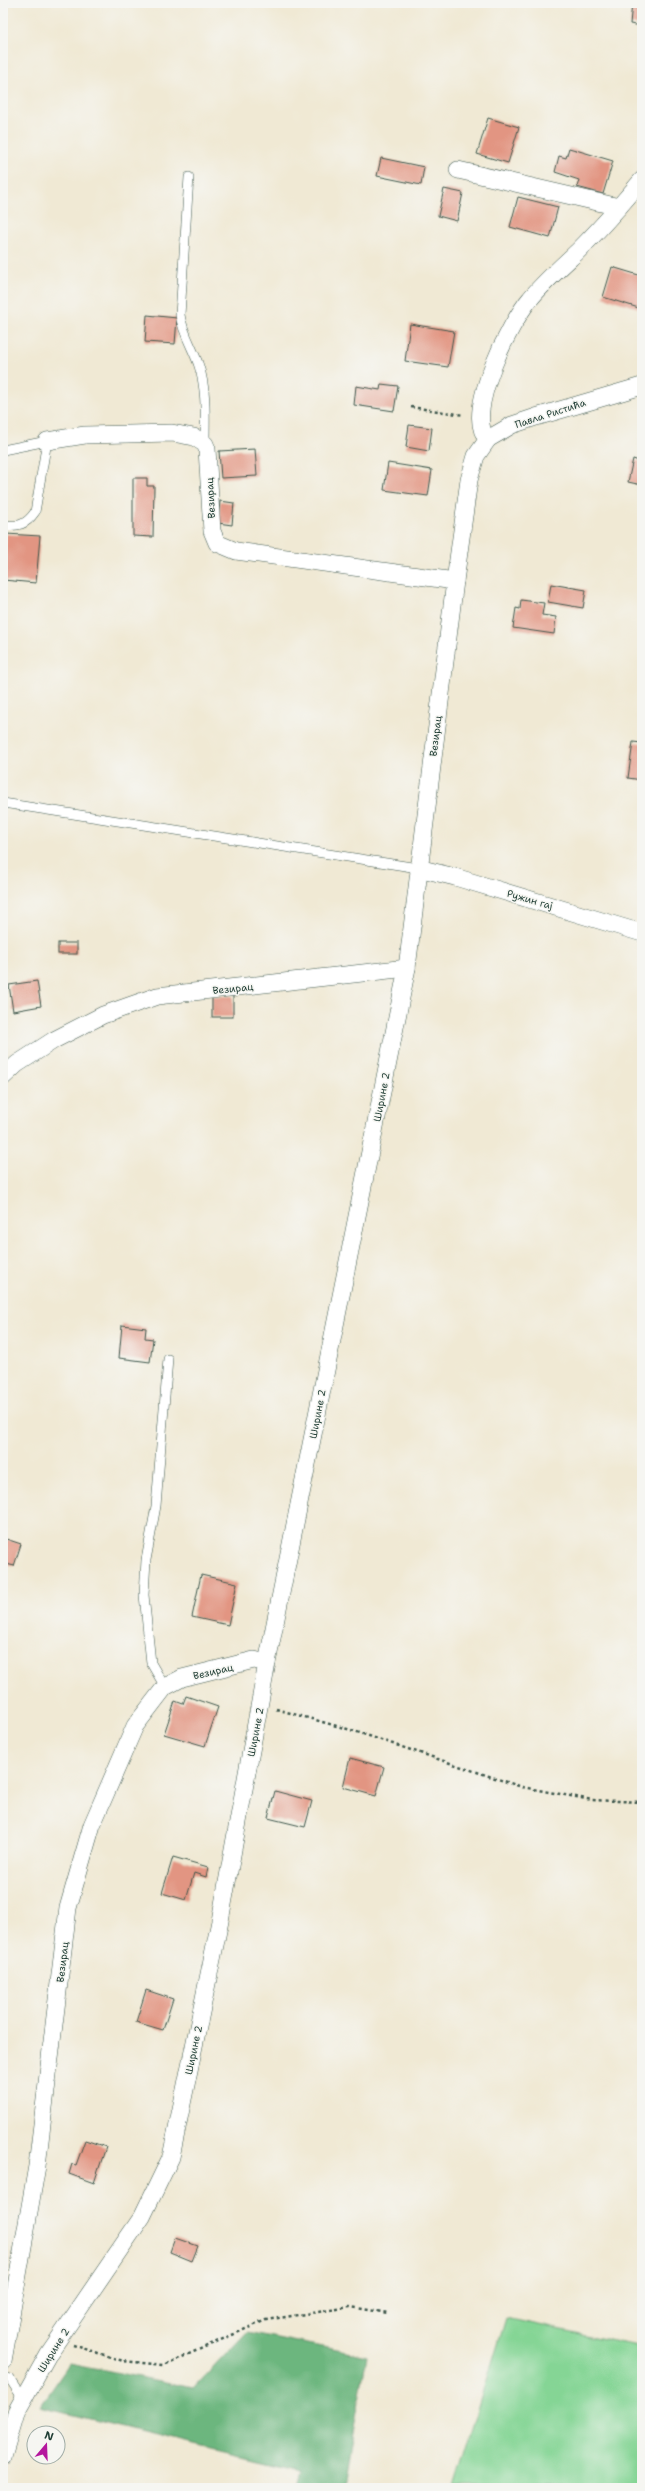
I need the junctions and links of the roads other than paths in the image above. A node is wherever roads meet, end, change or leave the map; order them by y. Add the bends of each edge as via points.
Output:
1 (458, 170) dead end
2 (189, 177) dead end
3 (642, 180) edge
4 (619, 207) junction
5 (642, 386) edge
6 (488, 439) junction
7 (47, 441) junction
8 (205, 444) junction
9 (3, 450) edge
10 (3, 525) edge
11 (455, 581) junction
12 (3, 803) edge
13 (418, 868) junction
14 (642, 933) edge
15 (406, 968) junction
16 (3, 1077) edge
17 (168, 1359) dead end
18 (267, 1663) junction
19 (165, 1687) junction
20 (3, 2361) edge
21 (3, 2377) edge
22 (23, 2399) junction
23 (3, 2457) edge

1 - 4 street
2 - 8 lane via 180,315 182,331 199,366 202,381 206,404
3 - 4 street
4 - 6 street via 530,299 511,327 481,402 482,432
5 - 6 street, Павла Ристића via 536,416 512,425
6 - 11 street, Павла Ристића via 476,456 469,480
7 - 8 street via 85,434 172,433 194,437
7 - 9 lane
7 - 10 lane via 35,512 31,518 17,527
8 - 11 street, Везирац via 212,531 217,543 236,551
11 - 13 street, Везирац
12 - 13 lane
13 - 14 street, Ружин гај
13 - 15 street, Везирац
15 - 16 street, Везирац via 157,996 103,1015 54,1040 17,1064
15 - 18 street, Ширине 2
17 - 19 lane via 156,1506 146,1560 144,1595 152,1662
18 - 19 street, Везирац via 254,1660 182,1678
18 - 22 street, Ширине 2 via 220,1921 171,2157 142,2217 58,2340
19 - 20 street, Везирац via 132,1733 92,1825 68,1908 37,2166
21 - 22 lane via 10,2379
22 - 23 street, Ширине 2 via 17,2410

